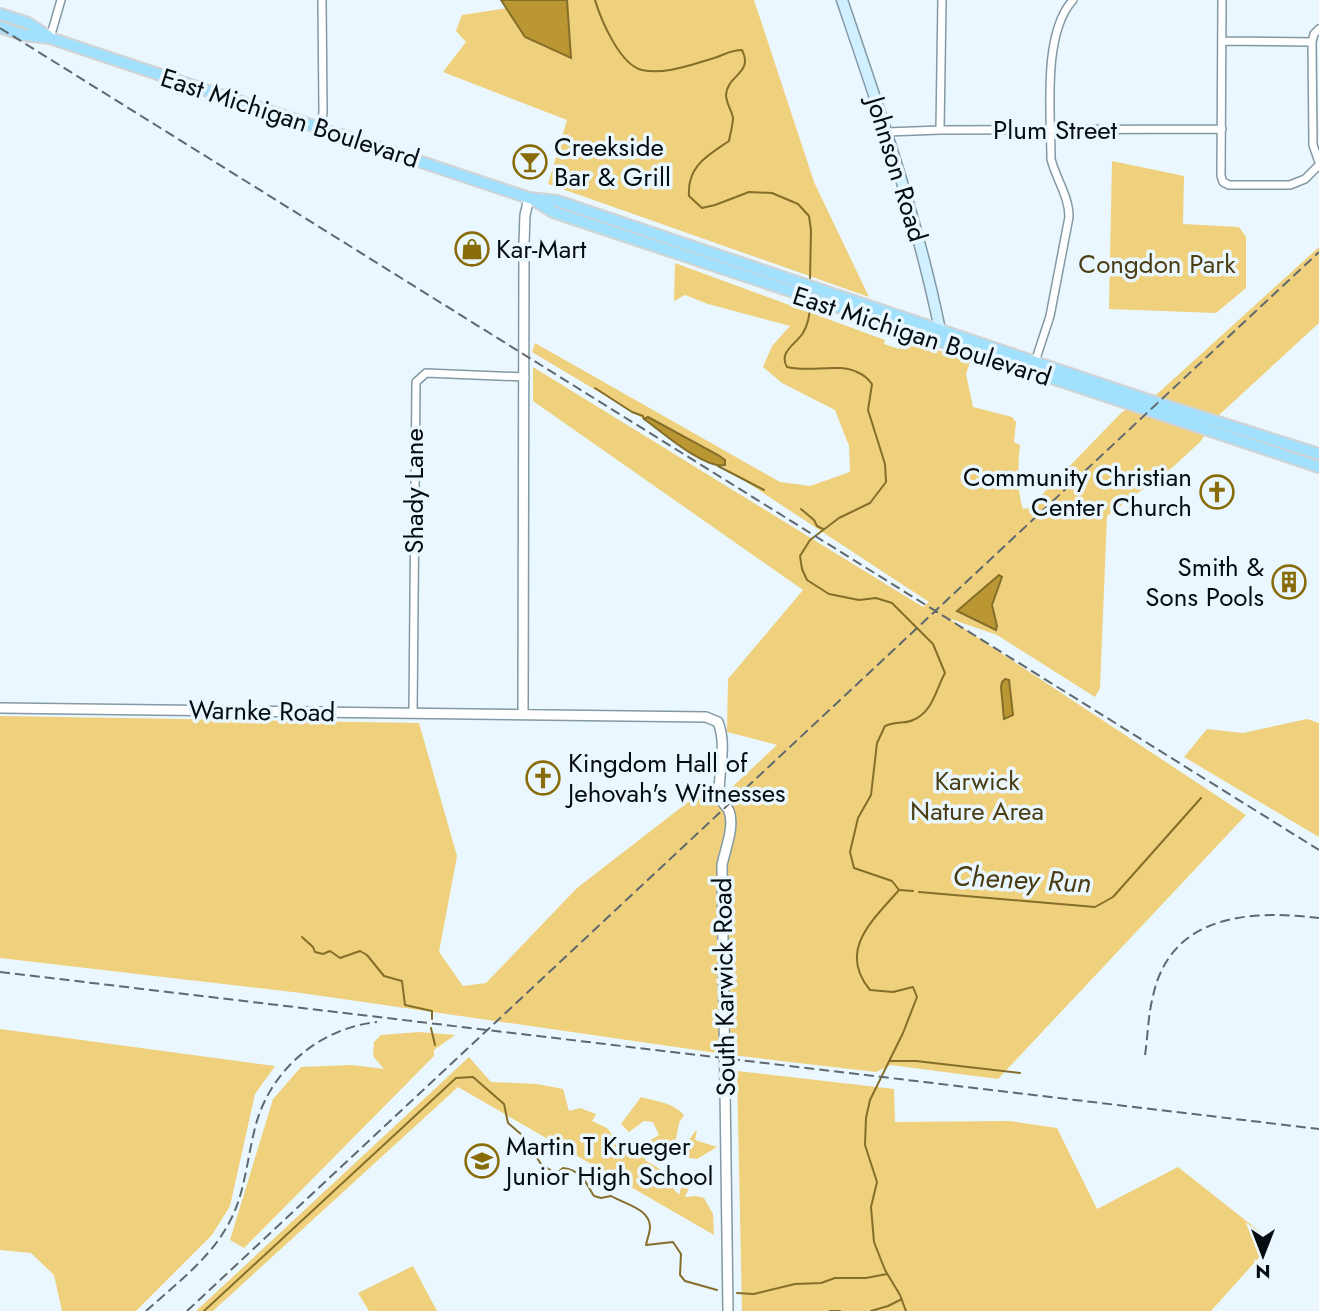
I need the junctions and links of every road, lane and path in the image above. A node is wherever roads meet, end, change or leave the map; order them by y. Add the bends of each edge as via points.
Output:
1 (61, 0) edge
2 (322, 0) edge
3 (842, 0) edge
4 (942, 0) edge
5 (1073, 0) edge
6 (1222, 0) edge
7 (0, 14) edge
8 (0, 27) edge
9 (1319, 29) edge
10 (50, 37) junction
11 (1222, 41) junction
12 (1312, 42) junction
13 (321, 128) junction
14 (1222, 129) junction
15 (940, 130) junction
16 (1051, 130) junction
17 (887, 132) junction
18 (1319, 163) edge
19 (529, 198) junction
20 (940, 330) junction
21 (936, 341) junction
22 (1034, 368) junction
23 (525, 377) junction
24 (1319, 454) edge
25 (1319, 467) edge
26 (0, 708) edge
27 (413, 713) junction
28 (523, 714) junction
29 (706, 717) joint
30 (728, 1311) edge

1 - 10 street
2 - 13 street
3 - 17 main road, Johnson Road
4 - 15 street
5 - 16 street via 1056,28
6 - 11 street
7 - 10 main road, East Michigan Boulevard via 28,23
8 - 10 main road, East Michigan Boulevard
9 - 12 street
10 - 13 main road, East Michigan Boulevard
11 - 12 street
11 - 14 street
12 - 18 street via 1313,145
13 - 19 main road, East Michigan Boulevard
14 - 16 street, Plum Street
14 - 18 street via 1221,177 1229,185 1290,185 1305,179
15 - 16 street, Plum Street
15 - 17 street, Plum Street
16 - 22 street via 1051,159 1069,217 1050,316
17 - 20 main road, Johnson Road via 922,248
19 - 20 main road, East Michigan Boulevard via 557,201
19 - 21 main road, East Michigan Boulevard via 553,212
19 - 23 street via 524,243
20 - 21 main road
20 - 22 main road, East Michigan Boulevard
21 - 22 main road, East Michigan Boulevard
22 - 24 main road, East Michigan Boulevard
22 - 25 main road, East Michigan Boulevard
23 - 27 street, Shady Lane via 426,373 416,382
23 - 28 street
26 - 27 street, Warnke Road
27 - 28 street, Warnke Road
28 - 29 street, Warnke Road
29 - 30 street, South Karwick Road via 718,722 722,733 719,794 730,822 722,865

